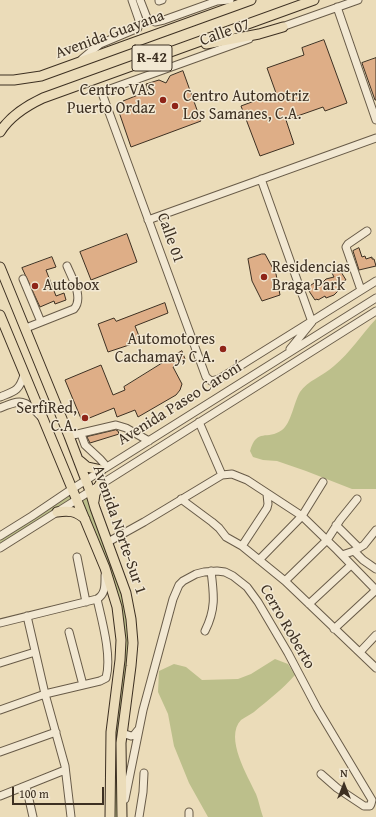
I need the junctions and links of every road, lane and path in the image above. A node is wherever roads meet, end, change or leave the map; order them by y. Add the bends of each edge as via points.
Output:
1 (132, 0) edge
2 (140, 0) edge
3 (158, 0) edge
4 (162, 0) edge
5 (230, 0) edge
6 (251, 0) edge
7 (314, 0) edge
8 (358, 0) edge
9 (337, 7) junction
10 (283, 27) junction
11 (169, 52) junction
12 (80, 62) junction
13 (0, 80) edge
14 (103, 94) joint
15 (376, 120) edge
16 (0, 132) edge
17 (376, 138) edge
18 (261, 179) junction
19 (148, 220) junction
20 (367, 231) dead end
21 (67, 266) dead end
22 (0, 267) edge
23 (23, 279) dead end
24 (376, 281) edge
25 (361, 290) junction
26 (376, 298) edge
27 (376, 311) edge
28 (0, 317) edge
29 (41, 322) junction
30 (312, 322) junction
31 (26, 328) junction
32 (3, 333) edge
33 (284, 356) junction
34 (24, 375) junction
35 (0, 397) edge
36 (0, 408) edge
37 (43, 420) junction
38 (199, 422) junction
39 (81, 434) junction
40 (69, 436) junction
41 (149, 441) junction
42 (78, 459) junction
43 (104, 469) junction
44 (222, 474) junction
45 (86, 480) junction
46 (323, 482) dead end
47 (100, 484) junction
48 (72, 489) junction
49 (90, 491) junction
50 (267, 494) junction
51 (357, 499) dead end
52 (76, 500) junction
53 (181, 500) junction
54 (95, 508) junction
55 (57, 512) junction
56 (302, 516) junction
57 (85, 520) junction
58 (336, 525) junction
59 (376, 530) edge
60 (0, 536) edge
61 (327, 540) junction
62 (108, 542) junction
63 (242, 546) junction
64 (0, 548) edge
65 (357, 549) junction
66 (342, 555) junction
67 (77, 557) dead end
68 (259, 560) junction
69 (351, 565) junction
70 (105, 568) junction
71 (376, 569) edge
72 (211, 571) junction
73 (285, 581) junction
74 (376, 590) edge
75 (97, 599) junction
76 (86, 602) junction
77 (309, 604) junction
78 (27, 616) junction
79 (0, 623) edge
80 (334, 628) junction
81 (205, 631) dead end
82 (68, 632) dead end
83 (376, 635) edge
84 (35, 652) junction
85 (360, 652) junction
86 (0, 663) edge
87 (376, 668) edge
88 (83, 685) junction
89 (45, 694) junction
90 (0, 710) edge
91 (138, 730) junction
92 (56, 732) junction
93 (122, 733) junction
94 (0, 752) edge
95 (65, 770) junction
96 (144, 773) dead end
97 (321, 774) dead end
98 (26, 786) junction
99 (0, 796) edge
100 (122, 814) edge
101 (33, 817) edge
102 (71, 817) edge
103 (110, 817) edge
104 (140, 817) edge

1 - 12 street via 139,20 138,28 100,44
2 - 5 street via 147,18 155,22 217,1
3 - 4 street
6 - 12 main road, Avenida Guayana / R-42
7 - 11 main road, R-42
8 - 9 street, Calle 07
9 - 10 street, Calle 07
9 - 15 street
10 - 11 main road
10 - 14 street, Calle 07 via 110,89
11 - 16 main road, R-42 via 34,102 19,111
12 - 13 main road, Avenida Guayana / R-42 via 34,77
14 - 19 street, Calle 01
17 - 18 street
18 - 19 street
18 - 30 street
19 - 30 street, Calle 01 via 203,371 211,382
20 - 25 street via 346,247
21 - 29 street via 79,298 78,304 74,309
22 - 31 main road, Avenida Norte-Sur 1
23 - 29 street
24 - 25 street
25 - 30 street
26 - 33 street, Avenida Paseo Caroní
27 - 38 street, Avenida Paseo Caroní
28 - 32 main road, Avenida Norte-Sur 1
29 - 31 street
30 - 33 street
31 - 40 main road, Avenida Norte-Sur 1
32 - 34 main road, Avenida Norte-Sur 1
33 - 41 street, Avenida Paseo Caroní
34 - 35 street via 21,385 16,390
34 - 37 main road, Avenida Norte-Sur 1
36 - 37 street via 21,401 36,411
37 - 48 main road, Avenida Norte-Sur 1
38 - 44 street
38 - 47 street, Avenida Paseo Caroní
39 - 40 street
39 - 41 street via 116,425
39 - 43 street via 85,445 100,459
40 - 42 main road, Avenida Norte-Sur 1
41 - 43 street, Avenida Paseo Caroní
42 - 43 main road via 87,467
42 - 45 main road, Avenida Norte-Sur 1
43 - 45 street, Avenida Paseo Caroní
44 - 50 street via 238,476
44 - 53 street
45 - 48 street, Avenida Paseo Caroní
45 - 49 main road, Avenida Norte-Sur 1
46 - 56 street
47 - 49 street, Avenida Paseo Caroní
47 - 54 main road via 95,494
48 - 52 main road, Avenida Norte-Sur 1
48 - 60 street, Avenida Paseo Caroní
49 - 52 street, Avenida Paseo Caroní
49 - 54 main road, Avenida Norte-Sur 1
50 - 56 street
50 - 63 street via 267,508
51 - 58 street
52 - 55 street, Avenida Paseo Caroní
52 - 57 main road, Avenida Norte-Sur 1
53 - 62 street
53 - 63 street via 212,522 226,537
54 - 62 main road, Avenida Norte-Sur 1
55 - 57 main road via 72,511
55 - 64 street, Avenida Paseo Caroní
56 - 61 street
56 - 68 street
57 - 70 main road, Avenida Norte-Sur 1
58 - 61 street
58 - 65 street
59 - 65 street via 364,545
61 - 66 street
61 - 73 street
62 - 93 main road, Avenida Norte-Sur 1 via 126,593 132,632 131,666
63 - 68 street
65 - 66 street
65 - 71 street via 363,560
66 - 69 street
67 - 76 street
68 - 73 street
69 - 74 street
69 - 77 street
70 - 75 street via 104,591
70 - 103 main road, Avenida Norte-Sur 1 via 115,595 121,636 111,732
72 - 81 street via 214,600 211,619
72 - 91 street, Cerro Roberto via 190,577 179,585 176,591
72 - 97 street, Cerro Roberto via 225,572 233,576 252,592 372,804 364,806
73 - 77 street
74 - 80 street
75 - 76 street
75 - 88 street via 104,632 108,672 106,678
76 - 78 street
77 - 80 street
78 - 79 street
78 - 84 street
80 - 85 street
82 - 88 street
83 - 85 street
84 - 86 street
84 - 89 street
85 - 87 street
88 - 89 street
89 - 90 street
89 - 92 street
91 - 93 street via 131,736
91 - 100 street, Cerro Roberto
92 - 94 street
92 - 95 street
93 - 100 main road, Avenida Norte-Sur 1
95 - 98 street
95 - 102 street
96 - 104 street
98 - 99 street
98 - 101 street

